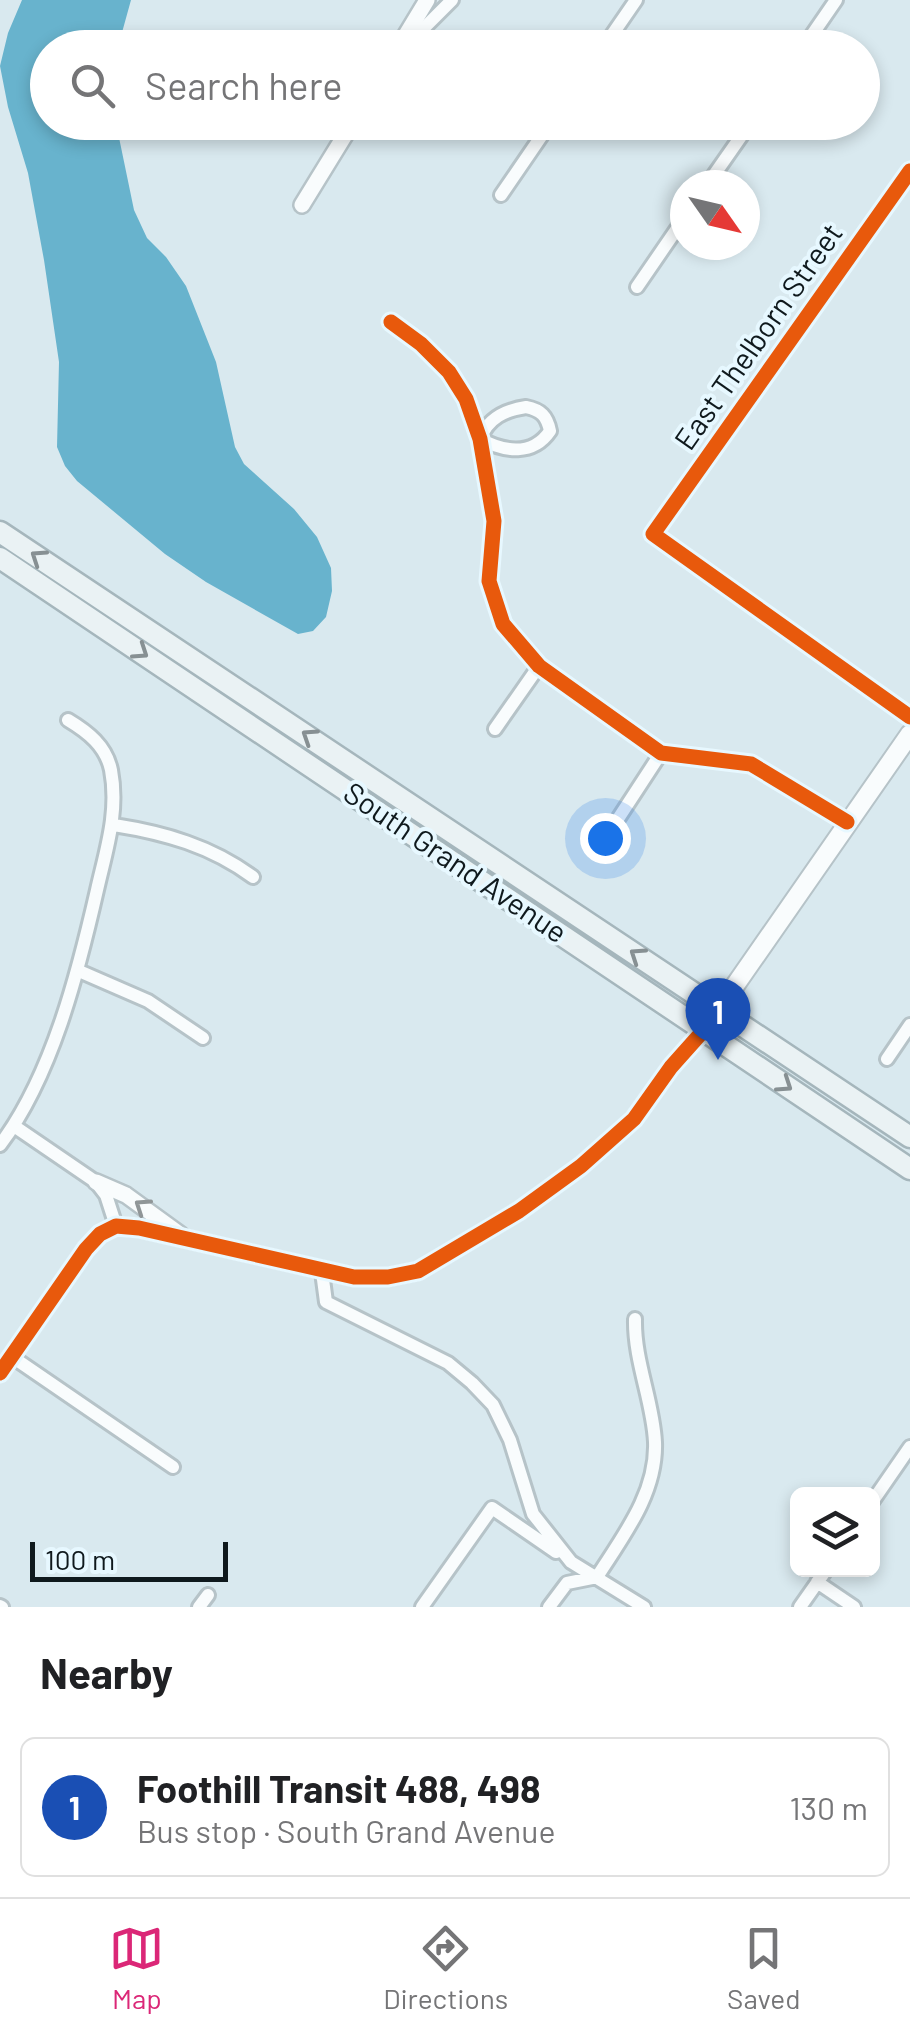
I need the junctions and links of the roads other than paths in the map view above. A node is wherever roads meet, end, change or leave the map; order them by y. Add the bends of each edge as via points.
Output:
1 (427, 0) edge
2 (636, 0) edge
3 (836, 0) edge
4 (450, 3) edge
5 (411, 30) edge
6 (421, 30) edge
7 (615, 30) edge
8 (815, 30) edge
9 (342, 140) edge
10 (539, 140) edge
11 (738, 140) edge
12 (717, 170) edge
13 (910, 171) edge
14 (501, 196) dead end
15 (302, 205) dead end
16 (670, 238) edge
17 (636, 287) dead end
18 (391, 322) dead end
19 (480, 439) junction
20 (1, 532) edge
21 (1, 558) edge
22 (539, 666) junction
23 (910, 717) edge
24 (68, 720) dead end
25 (495, 729) dead end
26 (910, 734) edge
27 (661, 752) junction
28 (616, 822) dead end
29 (847, 822) junction
30 (114, 825) junction
31 (252, 877) dead end
32 (79, 971) junction
33 (718, 1010) junction
34 (910, 1026) edge
35 (704, 1030) junction
36 (203, 1038) dead end
37 (887, 1059) dead end
38 (14, 1126) junction
39 (910, 1137) edge
40 (0, 1144) edge
41 (910, 1169) edge
42 (96, 1182) junction
43 (116, 1226) junction
44 (185, 1237) junction
45 (322, 1272) junction
46 (635, 1319) dead end
47 (11, 1356) junction
48 (0, 1373) edge
49 (910, 1447) edge
50 (173, 1466) dead end
51 (880, 1490) edge
52 (570, 1562) junction
53 (598, 1576) junction
54 (821, 1577) edge
55 (817, 1582) junction
56 (422, 1607) edge
57 (549, 1607) edge
58 (644, 1607) edge
59 (800, 1607) edge
60 (854, 1607) edge

1 - 5 street
2 - 7 street
3 - 8 street
4 - 6 street
9 - 15 street
10 - 14 street
11 - 12 street
13 - 23 street, East Thelborn Street via 653,534
16 - 17 street
18 - 19 street via 449,372
19 - 19 street via 526,449 543,441 548,420 538,410 512,409 494,418
19 - 22 street via 494,521 489,581 503,624
33 -> 20 main road, South Grand Avenue
21 -> 35 main road, South Grand Avenue
22 - 25 street
22 - 27 street
24 - 30 street via 104,750
26 - 29 main road
27 - 28 street
27 - 29 street via 750,764
29 - 33 main road
30 - 31 street via 214,851
30 - 32 street
32 - 36 street via 148,1001
32 - 38 street
33 - 35 main road
33 - 39 main road, South Grand Avenue
34 - 37 street
35 -> 41 main road, South Grand Avenue
35 - 45 street via 634,1118 581,1166 456,1251 418,1271 388,1277
38 - 40 street
38 - 42 street
42 - 43 street
44 -> 42 street
43 - 44 street
43 - 47 street via 86,1249
44 - 45 street
45 - 52 street via 326,1302 448,1363 493,1405 533,1514
46 - 53 street via 655,1442 652,1478
47 - 48 street
47 - 50 street
49 - 51 street
52 - 53 street
52 - 56 street via 492,1508
53 - 57 street via 567,1584
53 - 58 street
54 - 55 street
55 - 59 street
55 - 60 street

